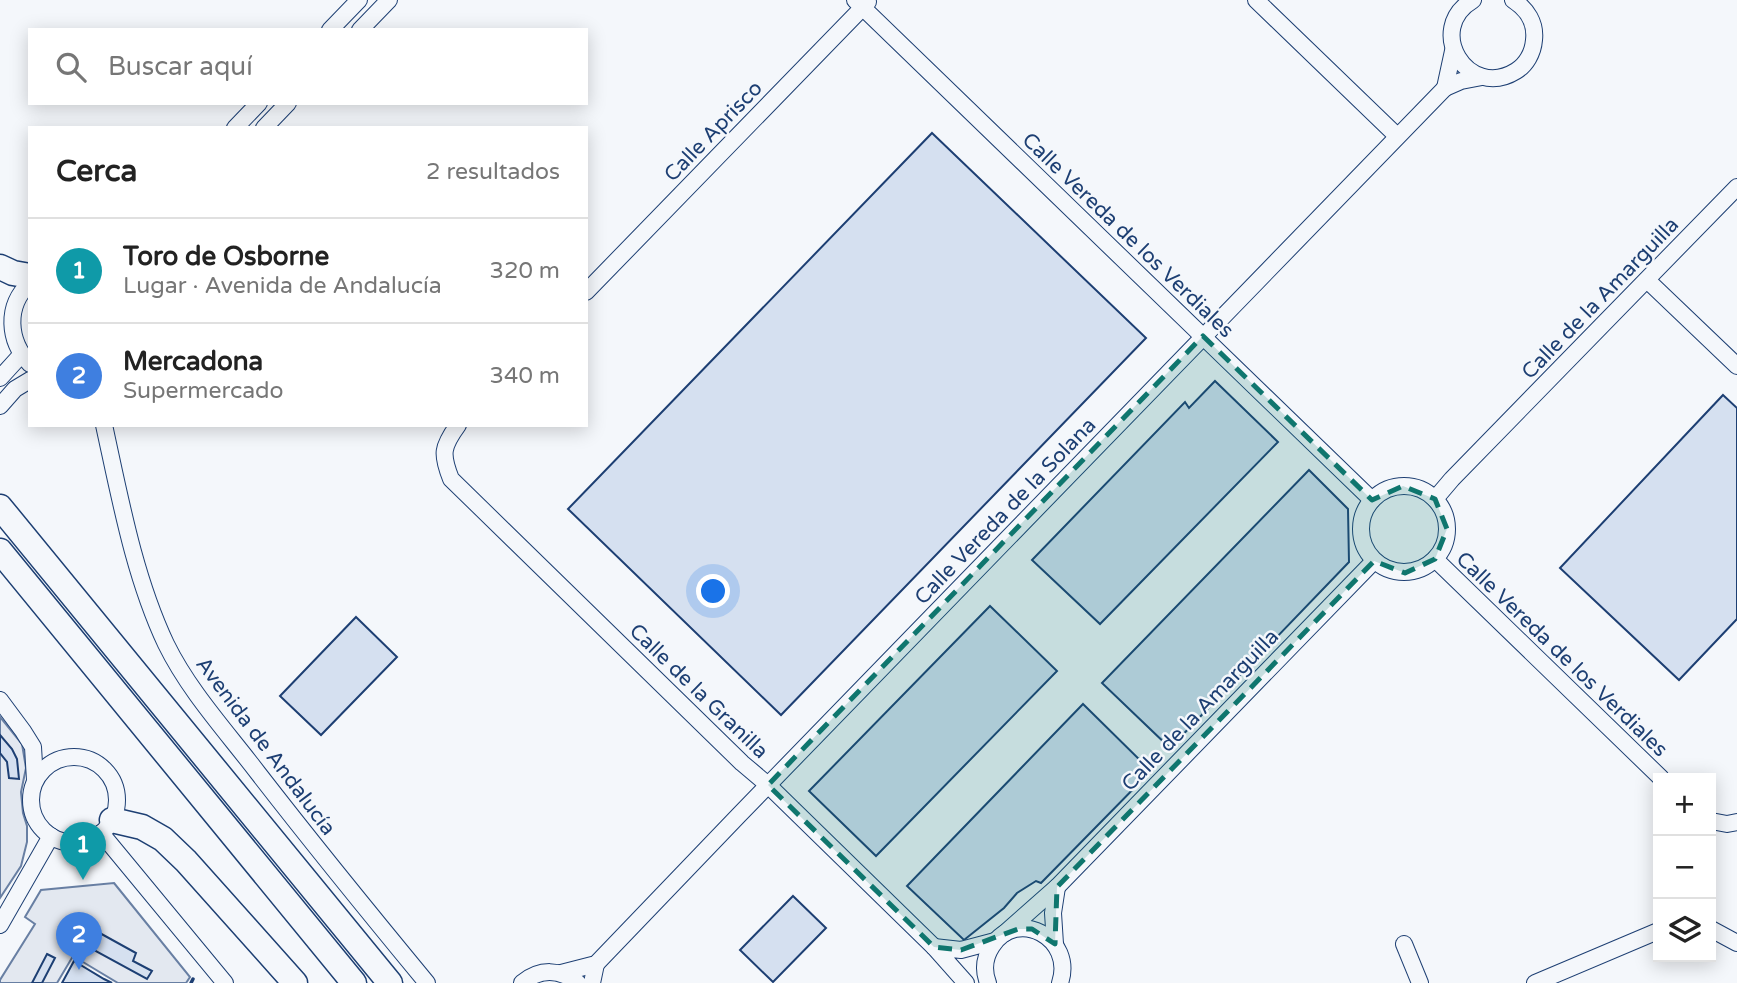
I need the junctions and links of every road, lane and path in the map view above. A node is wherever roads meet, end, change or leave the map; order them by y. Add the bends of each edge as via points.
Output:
1 (359, 0) edge
2 (389, 0) edge
3 (1256, 0) edge
4 (1473, 0) edge
5 (1513, 0) edge
6 (862, 2) edge
7 (332, 28) edge
8 (362, 28) edge
9 (1453, 51) junction
10 (1482, 77) junction
11 (1444, 88) junction
12 (257, 105) edge
13 (286, 105) edge
14 (237, 126) edge
15 (266, 126) edge
16 (1397, 136) junction
17 (1737, 187) edge
18 (0, 267) edge
19 (28, 276) edge
20 (1647, 280) junction
21 (28, 285) edge
22 (588, 290) edge
23 (1203, 336) junction
24 (26, 360) edge
25 (1737, 366) edge
26 (0, 378) edge
27 (28, 381) edge
28 (0, 406) edge
29 (104, 427) edge
30 (457, 427) edge
31 (1435, 499) junction
32 (1372, 500) junction
33 (0, 507) edge
34 (0, 551) edge
35 (1435, 559) junction
36 (1374, 561) junction
37 (0, 700) edge
38 (1656, 773) edge
39 (35, 780) junction
40 (768, 785) junction
41 (1737, 822) edge
42 (1716, 823) edge
43 (106, 826) junction
44 (51, 836) junction
45 (1057, 887) junction
46 (0, 925) edge
47 (1716, 932) edge
48 (1653, 933) edge
49 (1000, 937) junction
50 (1055, 943) junction
51 (1737, 943) edge
52 (1404, 944) dead end
53 (934, 947) junction
54 (596, 964) junction
55 (561, 973) junction
56 (225, 983) edge
57 (295, 983) edge
58 (354, 983) edge
59 (390, 983) edge
60 (427, 983) edge
61 (522, 983) edge
62 (578, 983) edge
63 (592, 983) edge
64 (966, 983) edge
65 (988, 983) edge
66 (1060, 983) edge
67 (1420, 983) edge
68 (1535, 983) edge

1 - 7 street
2 - 8 street
3 - 16 street
4 - 9 street via 1453,23
5 - 10 street, Calle Vereda de la Solana via 1530,16 1535,30 1530,57 1509,75
6 - 22 street, Calle Aprisco
6 - 23 street, Calle Vereda de los Verdiales
9 - 10 street via 1469,71
9 - 11 street
10 - 11 street, Calle Vereda de la Solana
11 - 16 street, Calle Vereda de la Solana
12 - 14 street
13 - 15 street
16 - 23 street, Calle Vereda de la Solana
17 - 20 street, Calle de la Amarguilla
18 - 19 highway
20 - 25 street
20 - 31 street, Calle de la Amarguilla
21 - 24 street via 15,304 12,322 14,339
23 - 32 street, Calle Vereda de los Verdiales
23 - 40 street, Calle Vereda de la Solana
24 - 26 street
27 - 28 street
29 - 60 street, Avenida de Andalucía via 142,580 165,642 186,681
30 - 40 street, Calle de la Granilla via 443,459 451,478
31 - 32 street via 1420,489 1403,486
31 - 35 street via 1447,529
32 - 36 street via 1360,531 1364,548
33 - 59 highway
34 - 58 highway
35 - 36 street via 1422,569 1405,573
35 - 38 street, Calle Vereda de los Verdiales
36 - 45 street, Calle de la Amarguilla
37 - 39 street via 33,747
39 - 43 street via 62,758 96,763 112,780 116,792 115,811
39 - 44 street via 31,807 35,819
40 - 53 street, Calle de la Granilla
40 - 54 street, Calle Vereda de la Solana
41 - 42 street
43 - 44 street via 90,839 77,842
43 - 56 street
43 - 57 highway via 142,827 163,839
44 - 46 street
45 - 49 street, Calle de la Amarguilla
45 - 50 street
47 - 51 street
48 - 68 street
49 - 50 street via 1032,929
49 - 53 street via 961,950
49 - 65 street via 984,966
50 - 66 street via 1064,968
52 - 67 street
53 - 64 street, Calle de la Granilla
54 - 55 street
54 - 63 street
55 - 61 street via 536,974
55 - 62 street

